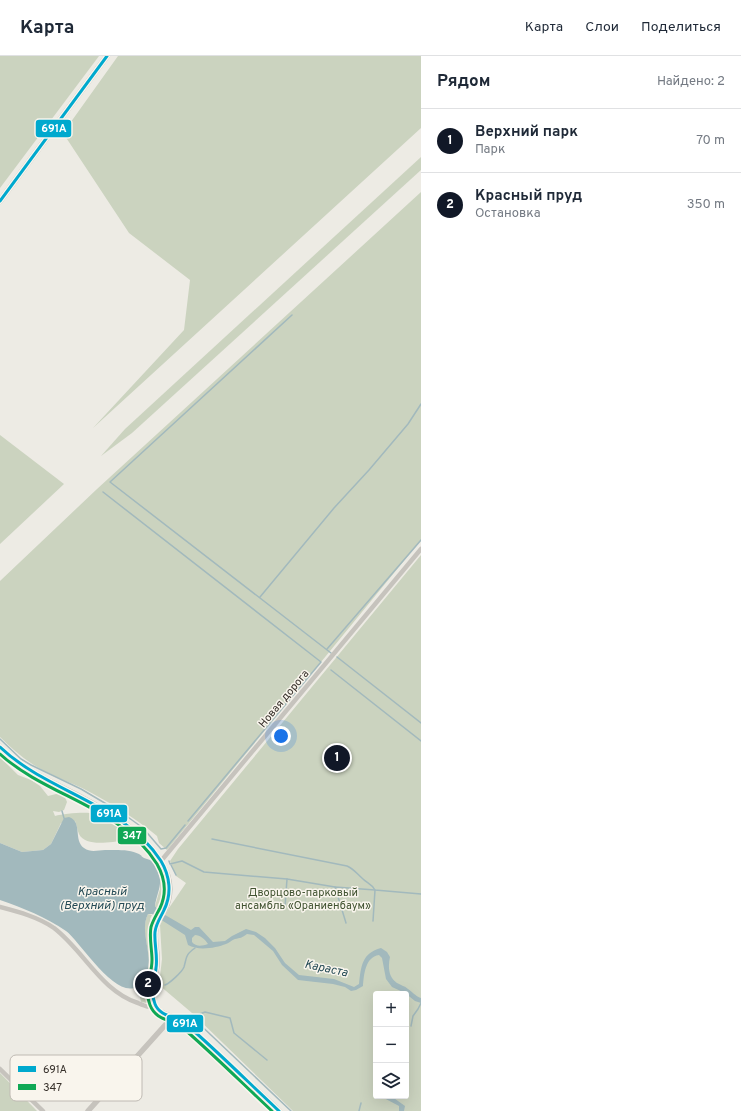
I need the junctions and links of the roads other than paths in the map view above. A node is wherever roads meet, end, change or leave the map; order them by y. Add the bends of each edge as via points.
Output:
1 (107, 56) edge
2 (0, 201) edge
3 (421, 548) edge
4 (0, 747) edge
5 (161, 861) junction
6 (0, 907) edge
7 (156, 1006) junction
8 (169, 1016) junction
9 (138, 1055) edge
10 (0, 1069) edge
11 (10, 1079) edge
12 (33, 1101) edge
13 (97, 1101) edge
14 (43, 1111) edge
15 (88, 1111) edge
16 (279, 1111) edge

1 - 2 main road
3 - 5 street, Новая дорога
4 - 5 main road via 25,768 92,803 133,829
5 - 7 main road via 170,885 169,898 155,932 157,962 153,992
6 - 7 street via 22,913 53,928 122,996 150,1008
7 - 8 main road
8 - 9 street via 167,1023
8 - 16 main road via 188,1026
10 - 11 street
12 - 14 street
13 - 15 street

